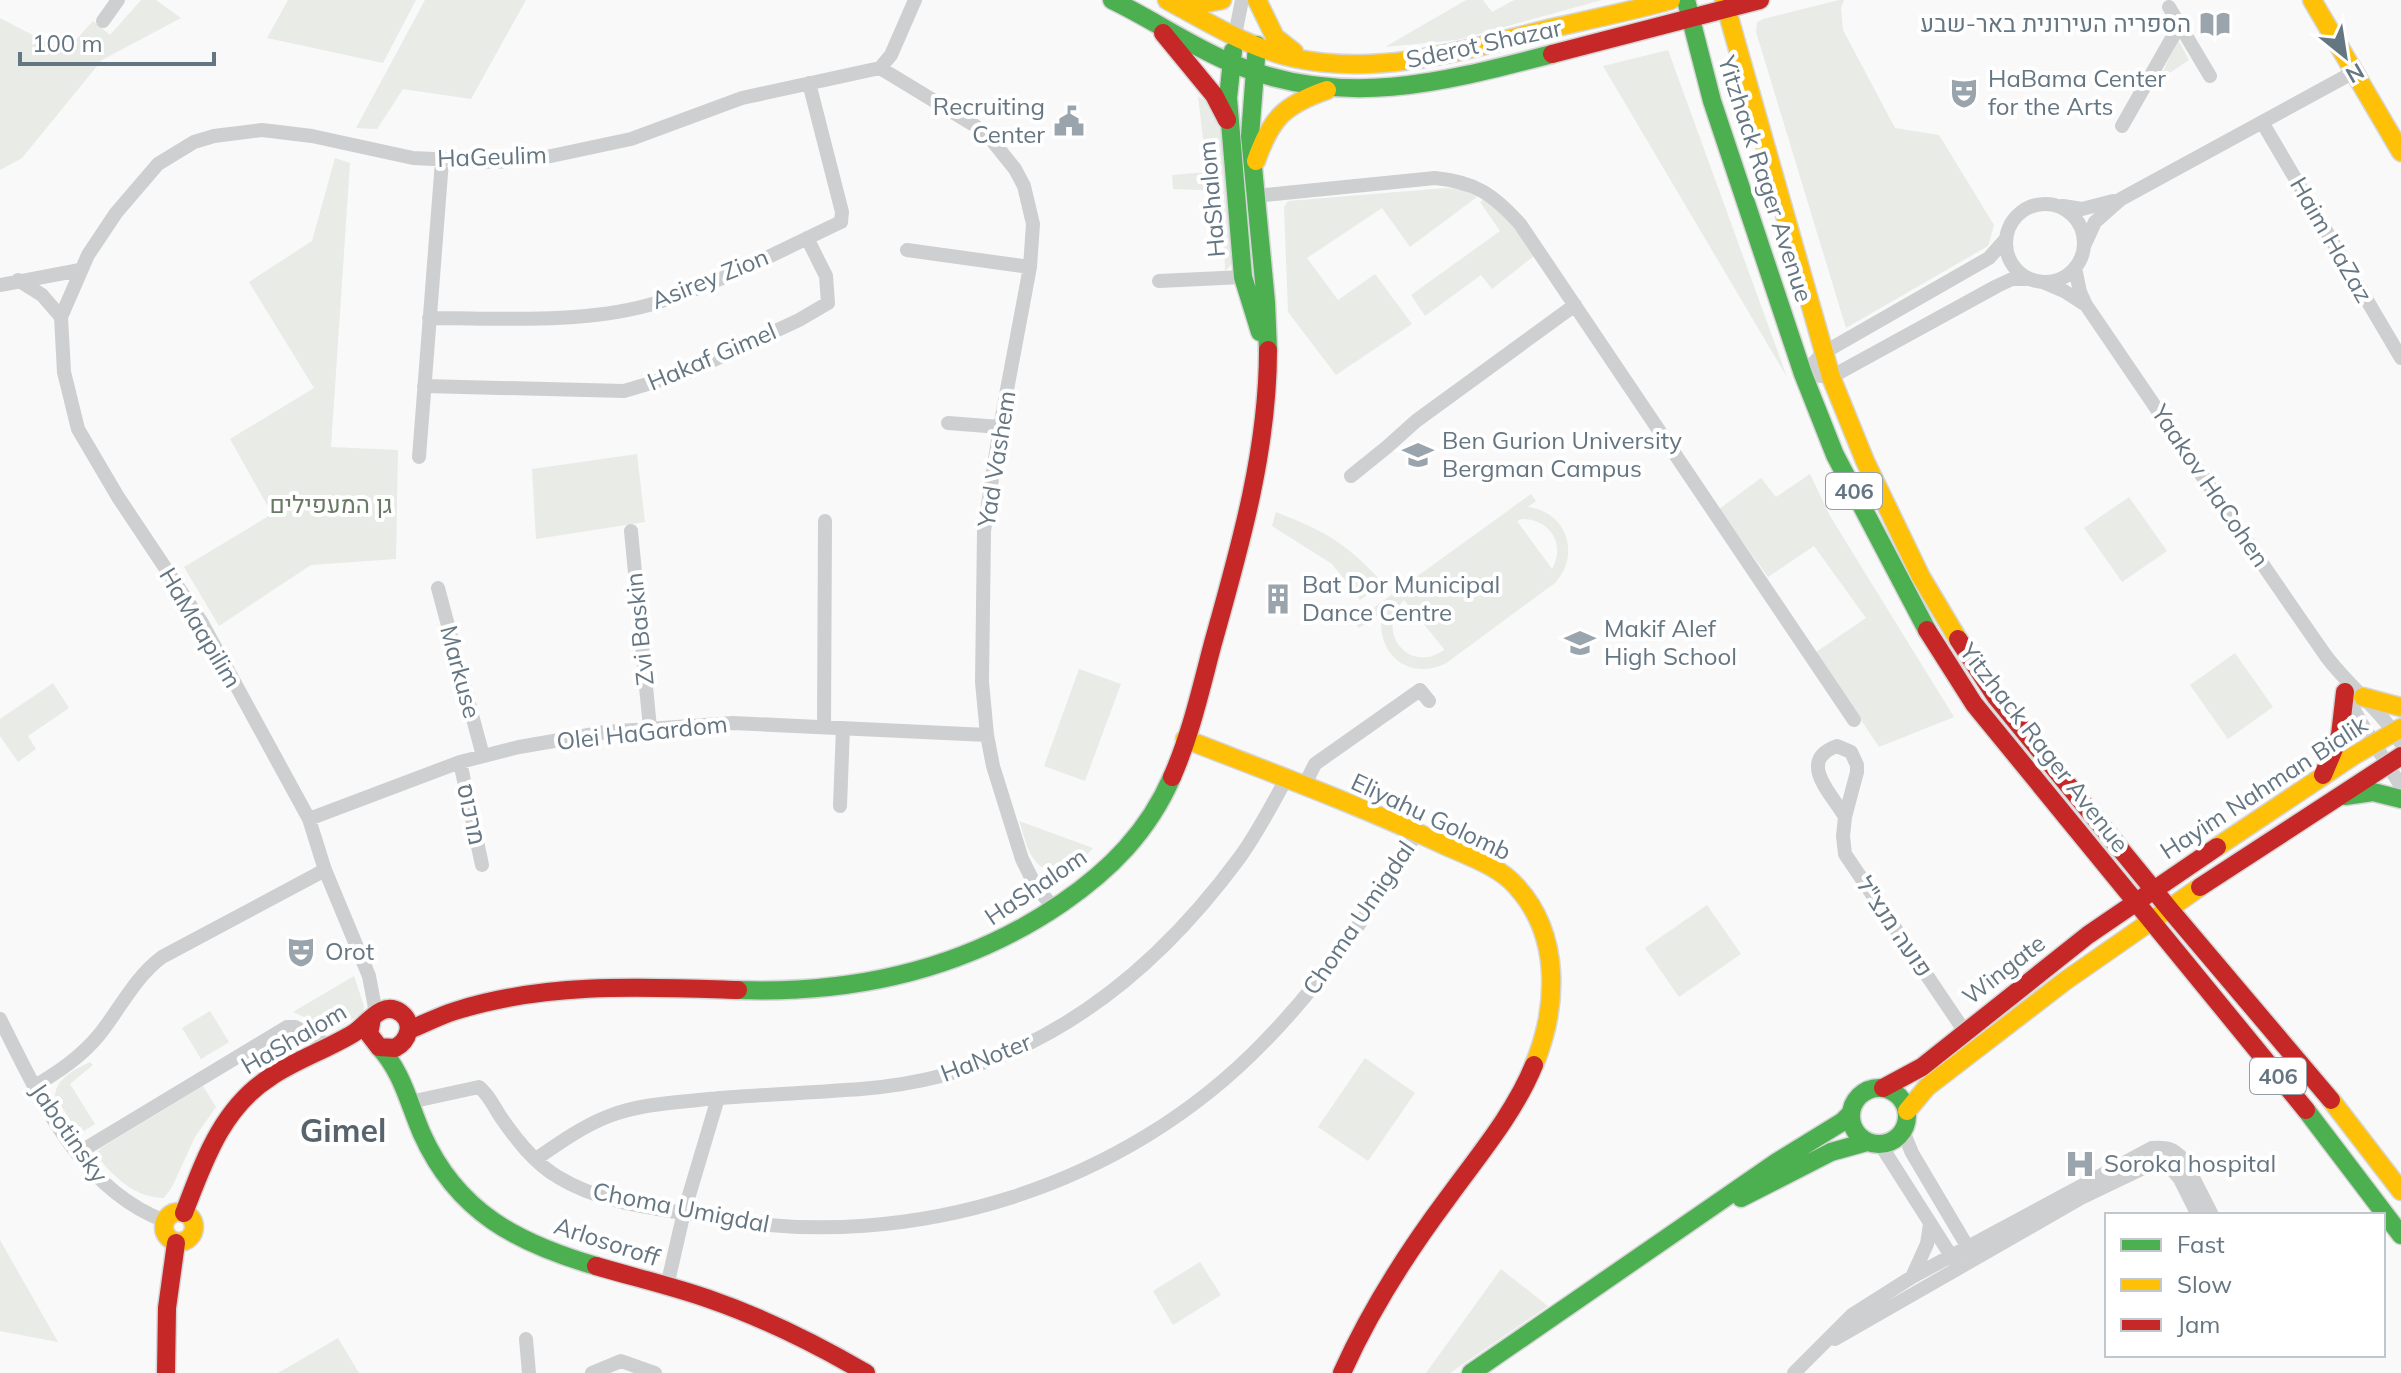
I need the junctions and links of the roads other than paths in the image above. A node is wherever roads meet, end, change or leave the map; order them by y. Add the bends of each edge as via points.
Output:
1 (118, 0) edge
2 (915, 0) edge
3 (1112, 0) edge
4 (1167, 0) edge
5 (1222, 0) edge
6 (1242, 0) edge
7 (1257, 0) edge
8 (1671, 0) edge
9 (1686, 0) edge
10 (1760, 0) edge
11 (2320, 3) edge
12 (1725, 5) edge
13 (2169, 7) dead end
14 (1691, 20) junction
15 (103, 21) dead end
16 (1153, 21) junction
17 (2180, 24) junction
18 (1235, 35) junction
19 (1257, 45) junction
20 (1325, 62) junction
21 (1231, 63) junction
22 (880, 68) junction
23 (2354, 72) junction
24 (1254, 73) junction
25 (2210, 76) dead end
26 (809, 83) junction
27 (1333, 88) junction
28 (2262, 122) junction
29 (1230, 126) junction
30 (2122, 126) dead end
31 (2401, 152) edge
32 (442, 161) junction
33 (1253, 169) junction
34 (1255, 196) junction
35 (2121, 199) junction
36 (2060, 206) junction
37 (807, 238) junction
38 (2005, 240) junction
39 (2084, 246) junction
40 (907, 250) dead end
41 (1030, 267) junction
42 (2075, 268) junction
43 (80, 270) junction
44 (1243, 277) junction
45 (18, 280) junction
46 (1159, 281) dead end
47 (2036, 281) junction
48 (0, 285) edge
49 (1575, 305) junction
50 (2086, 305) junction
51 (61, 317) junction
52 (429, 318) junction
53 (1823, 353) junction
54 (1268, 356) junction
55 (2401, 358) edge
56 (1803, 374) junction
57 (1831, 377) junction
58 (424, 386) junction
59 (948, 423) dead end
60 (1000, 427) junction
61 (419, 457) dead end
62 (1351, 476) dead end
63 (825, 521) dead end
64 (631, 531) dead end
65 (438, 588) dead end
66 (2354, 694) junction
67 (1429, 701) dead end
68 (2401, 707) edge
69 (1854, 720) dead end
70 (824, 726) junction
71 (650, 728) junction
72 (843, 728) junction
73 (987, 735) junction
74 (2399, 735) edge
75 (1185, 739) junction
76 (2373, 744) junction
77 (483, 756) junction
78 (2394, 760) edge
79 (460, 762) junction
80 (2322, 777) junction
81 (1295, 782) junction
82 (2401, 786) edge
83 (2333, 799) junction
84 (2401, 799) edge
85 (840, 806) dead end
86 (1845, 817) dead end
87 (309, 819) junction
88 (1417, 832) junction
89 (482, 865) dead end
90 (325, 870) junction
91 (2154, 889) junction
92 (2134, 902) junction
93 (2168, 907) junction
94 (1055, 909) junction
95 (2150, 921) junction
96 (373, 985) junction
97 (398, 1011) junction
98 (453, 1012) junction
99 (374, 1016) junction
100 (0, 1019) edge
101 (1965, 1032) junction
102 (407, 1036) junction
103 (377, 1045) junction
104 (330, 1046) junction
105 (401, 1079) junction
106 (35, 1086) junction
107 (1883, 1088) junction
108 (718, 1098) junction
109 (410, 1102) junction
110 (1907, 1111) junction
111 (1851, 1113) junction
112 (1903, 1131) junction
113 (214, 1140) junction
114 (1874, 1143) junction
115 (78, 1153) junction
116 (536, 1159) junction
117 (2401, 1191) edge
118 (684, 1212) junction
119 (1708, 1212) junction
120 (184, 1213) junction
121 (2197, 1213) edge
122 (2211, 1213) edge
123 (2384, 1213) edge
124 (2385, 1214) edge
125 (165, 1221) junction
126 (1930, 1224) junction
127 (2401, 1235) edge
128 (176, 1243) junction
129 (1971, 1252) junction
130 (1955, 1261) junction
131 (1912, 1277) junction
132 (667, 1286) junction
133 (526, 1339) dead end
134 (1821, 1347) junction
135 (166, 1373) edge
136 (529, 1373) edge
137 (592, 1373) edge
138 (655, 1373) edge
139 (866, 1373) edge
140 (1344, 1373) edge
141 (1471, 1373) edge
142 (1794, 1373) edge

1 - 15 street
2 - 22 street
3 - 16 street, Sderot Shazar
4 - 5 street via 1211,5
4 - 18 street, Sderot Shazar
6 - 18 street
7 - 19 street
7 - 20 street via 1268,27 1288,50
8 - 20 street, Sderot Shazar via 1445,55 1404,62
9 - 14 street, Yitzhack Rager Avenue / 406
10 - 12 street, Sderot Shazar
11 - 23 street
12 - 14 street, Sderot Shazar
12 - 53 street, Yitzhack Rager Avenue / 406
13 - 17 street
14 - 27 street, Sderot Shazar via 1450,80 1407,87
14 - 56 street, Yitzhack Rager Avenue / 406 via 1712,101
16 - 21 street, Sderot Shazar
16 - 29 street via 1214,95
17 - 25 street
17 - 30 street
18 - 19 street, Sderot Shazar
18 - 21 street, HaShalom
19 - 20 street, Sderot Shazar
19 - 24 street, HaShalom
21 - 24 street, Sderot Shazar
21 - 29 street, HaShalom
22 - 26 street, HaGeulim
22 - 41 street, Yad Vashem via 974,125 1010,162 1024,186 1033,224
23 - 28 street
23 - 31 street
24 - 27 street, Sderot Shazar
24 - 33 street, HaShalom
26 - 32 street, HaGeulim via 742,98 590,150 537,159
26 - 37 street, Asirey Zion via 842,212 841,222
27 - 33 street via 1279,112 1267,128
28 - 35 street
28 - 55 street, Haim HaZaz
29 - 44 street, HaShalom
32 - 43 street, HaGeulim via 262,130 214,136 177,151 145,177 102,231
32 - 52 street
33 - 34 street, HaShalom
34 - 49 street via 1405,180 1462,182 1504,206
34 - 54 street, HaShalom via 1266,281
35 - 36 street via 2082,209
35 - 39 street via 2095,222
36 - 38 street via 2024,209 2014,217
36 - 39 street via 2079,222
37 - 52 street, Asirey Zion via 677,295 623,310 552,317
37 - 58 street, Hakaf Gimel via 826,276 828,303 688,372 624,391
38 - 47 street via 2011,264
38 - 53 street via 1989,258
39 - 42 street
40 - 41 street
41 - 60 street, Yad Vashem
42 - 47 street via 2066,276
42 - 50 street, Yaakov HaCohen
43 - 45 street
43 - 51 street, HaMaapilim
44 - 46 street
44 - 54 street, HaShalom
45 - 48 street
45 - 51 street via 42,295
47 - 50 street, Yaakov HaCohen
47 - 57 street via 2012,279 1997,286
49 - 62 street via 1416,421
49 - 69 street
50 - 66 street, Yaakov HaCohen
51 - 87 street, HaMaapilim via 64,372 78,429 202,623
52 - 58 street
53 - 56 street
53 - 57 street, Yitzhack Rager Avenue / 406
54 - 75 street, HaShalom via 1262,439 1247,525
56 - 57 street
56 - 92 street, Yitzhack Rager Avenue / 406 via 1835,455 1942,657
57 - 91 street, Yitzhack Rager Avenue / 406 via 1921,577 1963,649 1996,697
58 - 61 street
59 - 60 street
60 - 73 street, Yad Vashem via 984,531 982,682
63 - 70 street
64 - 71 street, Zvi Baskin
65 - 77 street, Markuse
66 - 68 street
66 - 74 street, Yaakov HaCohen
66 - 76 street, Yaakov HaCohen
66 - 80 street
67 - 81 street, HaNoter via 1420,690
70 - 71 street, Olei HaGardom via 733,723
70 - 72 street, Olei HaGardom
71 - 77 street, Olei HaGardom
72 - 73 street, Olei HaGardom
72 - 85 street
73 - 94 street, Yad Vashem via 1022,859
74 - 76 street, Hayim Nahman Bialik
75 - 81 street, Eliyahu Golomb
75 - 94 street, HaShalom via 1162,799 1136,839
76 - 78 street, Yaakov HaCohen
76 - 80 street, Hayim Nahman Bialik
77 - 79 street, Olei HaGardom
78 - 82 street, Yaakov HaCohen
78 - 83 street, Hayim Nahman Bialik
79 - 87 street, Olei HaGardom
79 - 89 street, מרכוס
80 - 91 street, Hayim Nahman Bialik
81 - 88 street, Eliyahu Golomb
81 - 108 street, HaNoter via 1179,931 1120,986 1039,1038 955,1074 906,1085
83 - 84 street via 2375,791
83 - 93 street, Hayim Nahman Bialik
86 - 101 street, פועה מנצ"ל via 1845,854
87 - 90 street, HaMaapilim
88 - 118 street, Choma Umigdal via 1338,955 1263,1043 1184,1110 1112,1156 1000,1202 872,1226 777,1226
88 - 140 street, Eliyahu Golomb via 1499,872 1517,887 1544,936 1552,996 1542,1044 1522,1089 1377,1299
90 - 96 street, HaMaapilim
90 - 106 street via 155,962 90,1045
91 - 92 street, Wingate
91 - 93 street, Yitzhack Rager Avenue / 406
92 - 95 street, Yitzhack Rager Avenue / 406
92 - 101 street, Wingate
93 - 95 street, Wingate
93 - 117 street, Yitzhack Rager Avenue / 406
94 - 98 street, HaShalom via 1006,939 949,964 868,984 793,991 564,990
95 - 110 street, Wingate via 1927,1087
95 - 123 street, Yitzhack Rager Avenue / 406
96 - 97 street, HaMaapilim via 383,1002
96 - 99 street, HaMaapilim
97 - 98 street, HaShalom via 422,1017
97 - 99 street via 382,1010
97 - 102 street via 409,1024
98 - 102 street, HaShalom
99 - 103 street via 368,1029
99 - 104 street, HaShalom
100 - 106 street, Jabotinsky
101 - 107 street, Wingate via 1922,1067
102 - 103 street via 393,1049
102 - 105 street, Arlosoroff via 398,1057
103 - 105 street, Arlosoroff
103 - 113 street, HaShalom via 358,1043 275,1088
104 - 113 street, HaShalom via 249,1092
104 - 115 street via 287,1027
105 - 109 street, Arlosoroff
106 - 115 street, Jabotinsky
107 - 110 street via 1899,1096
107 - 111 street via 1858,1097
108 - 116 street, HaNoter via 638,1107 608,1116
108 - 118 street
109 - 116 street, Choma Umigdal via 479,1087
109 - 132 street, Arlosoroff via 439,1168 476,1210 517,1236 560,1254
110 - 112 street
111 - 114 street via 1856,1133
111 - 119 street
112 - 114 street via 1897,1138
112 - 129 street
113 - 120 street, HaShalom
114 - 119 street via 1852,1143
114 - 126 street
115 - 125 street, Jabotinsky via 108,1188 139,1211
116 - 118 street, Choma Umigdal via 556,1176 600,1196
118 - 132 street
119 - 141 street
120 - 125 street via 175,1212
120 - 128 street via 194,1223 194,1232
121 - 129 street via 2173,1170 2166,1163 2152,1164
122 - 129 street via 2178,1153 2168,1146 2152,1148
124 - 127 street, Yitzhack Rager Avenue / 406
125 - 128 street via 165,1235
126 - 130 street
126 - 131 street
128 - 135 street via 167,1288
129 - 130 street
130 - 131 street
130 - 134 street
131 - 134 street via 1852,1315
132 - 139 street, Arlosoroff via 794,1333
133 - 136 street
134 - 142 street
137 - 138 street via 621,1361

